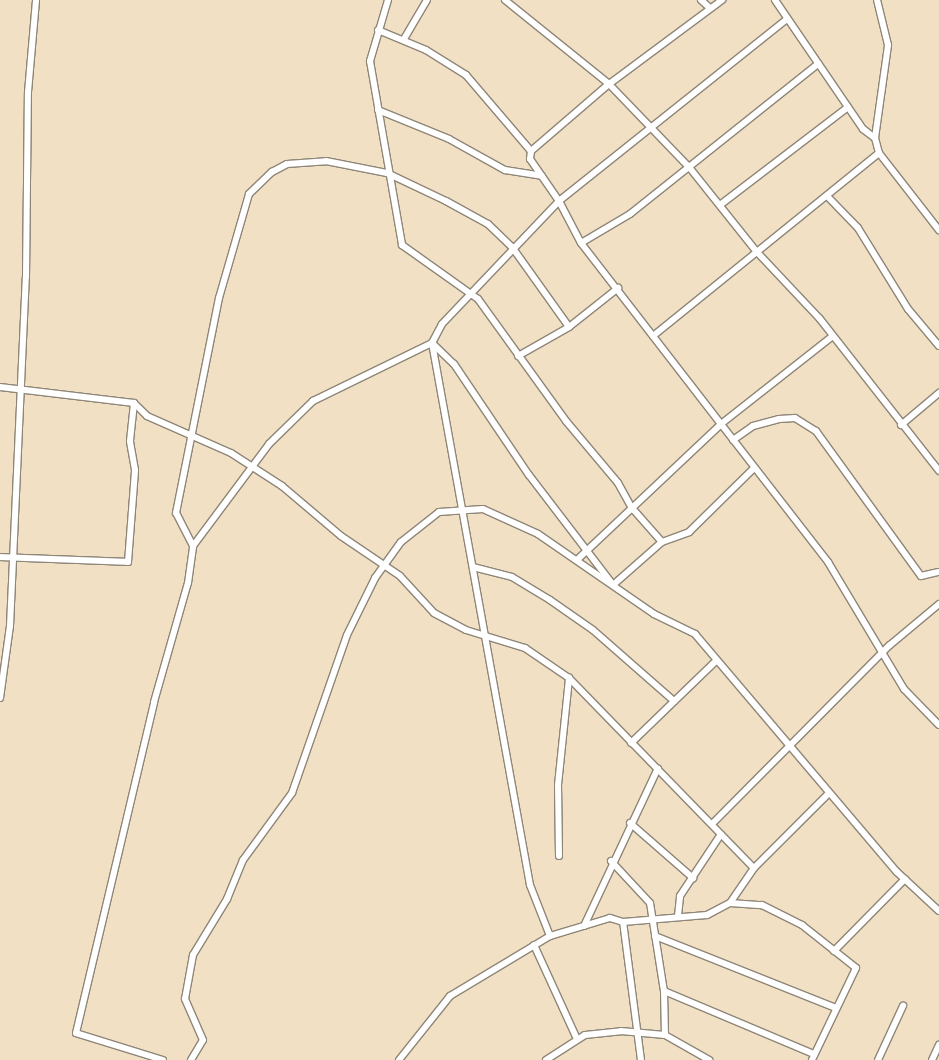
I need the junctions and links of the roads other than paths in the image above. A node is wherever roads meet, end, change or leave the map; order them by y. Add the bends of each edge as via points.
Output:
1 (36, 0) edge
2 (388, 0) edge
3 (427, 0) edge
4 (505, 0) edge
5 (701, 0) edge
6 (722, 0) edge
7 (775, 0) edge
8 (877, 0) edge
9 (710, 8) junction
10 (786, 19) junction
11 (378, 30) junction
12 (404, 40) junction
13 (818, 64) junction
14 (609, 84) junction
15 (848, 107) junction
16 (378, 110) junction
17 (649, 125) junction
18 (875, 138) junction
19 (531, 150) junction
20 (879, 153) junction
21 (689, 167) junction
22 (387, 173) junction
23 (542, 176) junction
24 (828, 197) junction
25 (559, 201) junction
26 (720, 205) junction
27 (939, 230) edge
28 (581, 243) junction
29 (512, 247) junction
30 (756, 251) junction
31 (618, 288) junction
32 (471, 295) junction
33 (569, 327) junction
34 (653, 336) junction
35 (833, 336) junction
36 (432, 343) junction
37 (939, 346) edge
38 (518, 356) junction
39 (0, 387) edge
40 (21, 392) junction
41 (939, 393) edge
42 (134, 403) junction
43 (721, 424) junction
44 (901, 426) junction
45 (192, 435) junction
46 (733, 440) junction
47 (250, 465) junction
48 (753, 469) junction
49 (939, 471) edge
50 (632, 508) junction
51 (461, 510) junction
52 (662, 542) junction
53 (193, 546) junction
54 (586, 551) junction
55 (0, 557) edge
56 (579, 558) junction
57 (10, 560) junction
58 (383, 563) junction
59 (473, 567) junction
60 (939, 572) edge
61 (613, 585) junction
62 (939, 604) edge
63 (483, 634) junction
64 (884, 652) junction
65 (716, 661) junction
66 (569, 678) junction
67 (0, 698) edge
68 (674, 701) junction
69 (939, 725) edge
70 (631, 744) junction
71 (792, 745) junction
72 (658, 768) junction
73 (829, 793) junction
74 (630, 823) junction
75 (712, 824) junction
76 (721, 834) junction
77 (559, 856) dead end
78 (611, 861) junction
79 (754, 868) junction
80 (693, 878) junction
81 (905, 879) junction
82 (730, 903) junction
83 (939, 911) edge
84 (678, 916) junction
85 (653, 919) junction
86 (623, 922) junction
87 (584, 926) junction
88 (550, 936) junction
89 (655, 936) junction
90 (534, 945) junction
91 (834, 951) junction
92 (664, 991) junction
93 (903, 1006) dead end
94 (836, 1008) junction
95 (637, 1033) junction
96 (664, 1035) junction
97 (577, 1039) junction
98 (939, 1045) edge
99 (813, 1057) edge
100 (163, 1060) edge
101 (191, 1060) edge
102 (399, 1060) edge
103 (546, 1060) edge
104 (641, 1060) edge
105 (709, 1060) edge
106 (878, 1060) edge
107 (932, 1060) edge

1 - 40 street via 28,92
2 - 11 street
3 - 12 street
4 - 14 street
5 - 9 street
6 - 9 street
7 - 10 street
8 - 18 street via 888,45
9 - 14 street
10 - 13 street
10 - 17 street
11 - 12 street
11 - 16 street via 370,61
12 - 19 street via 466,75
13 - 15 street
13 - 21 street
14 - 17 street
14 - 19 street
15 - 18 street
15 - 26 street
16 - 22 street
16 - 23 street via 449,139 512,173
17 - 21 street
17 - 25 street
18 - 20 street
19 - 23 street via 530,159
20 - 24 street
20 - 27 street
21 - 26 street
21 - 28 street via 630,214
22 - 29 street via 488,224
22 - 32 street via 394,191 402,245
22 - 45 street via 326,160 287,164 254,186 230,256
23 - 25 street
24 - 30 street
24 - 37 street via 858,228 908,308
25 - 28 street
25 - 29 street
26 - 30 street
28 - 31 street
29 - 32 street
29 - 33 street
30 - 34 street
30 - 35 street
31 - 33 street
31 - 34 street
32 - 36 street via 442,324
32 - 38 street
33 - 38 street
34 - 43 street
35 - 43 street
35 - 44 street
36 - 47 street via 313,401
36 - 51 street
36 - 54 street via 454,364
38 - 50 street via 618,483
39 - 40 street
40 - 42 street
40 - 57 street
41 - 44 street
42 - 45 street via 147,416
42 - 57 street via 130,441 135,470 128,562
43 - 46 street
43 - 50 street
44 - 49 street
45 - 47 street
45 - 53 street via 176,513
46 - 48 street
46 - 60 street via 753,426 779,419 794,418 816,431 921,576
47 - 53 street via 227,505
47 - 58 street
48 - 52 street via 690,532
48 - 64 street via 828,562
50 - 52 street
50 - 54 street
51 - 56 street via 483,509
51 - 58 street via 431,515
51 - 59 street
52 - 61 street
53 - 100 street via 188,582 154,702 76,1033
54 - 56 street
54 - 61 street
55 - 57 street
56 - 61 street
57 - 67 street via 10,626
58 - 63 street via 434,613
58 - 101 street via 347,635 292,793 243,860 227,899 189,965 185,999 203,1040
59 - 63 street
59 - 68 street via 512,577 550,600 593,630
61 - 65 street via 672,624 695,634
62 - 64 street
63 - 66 street via 525,648
63 - 88 street via 530,885
64 - 69 street via 904,689
64 - 71 street
65 - 68 street
65 - 71 street
66 - 70 street
66 - 77 street via 558,785
68 - 70 street
70 - 72 street
71 - 73 street
71 - 75 street
72 - 74 street
72 - 75 street
73 - 79 street
73 - 81 street
74 - 78 street
74 - 80 street
75 - 76 street
76 - 79 street
76 - 80 street
78 - 85 street via 650,903
78 - 87 street
79 - 82 street
80 - 84 street via 680,896
81 - 83 street
81 - 91 street
82 - 84 street via 707,915
82 - 91 street via 762,905 802,925
84 - 85 street
85 - 86 street
85 - 89 street
86 - 87 street via 610,918
86 - 95 street
87 - 88 street
88 - 90 street
89 - 92 street
89 - 94 street
90 - 97 street
90 - 102 street via 450,996
91 - 94 street via 856,968
92 - 96 street
92 - 99 street
93 - 106 street
94 - 99 street
95 - 96 street
95 - 97 street via 610,1032
95 - 104 street
96 - 105 street
97 - 103 street
98 - 107 street

